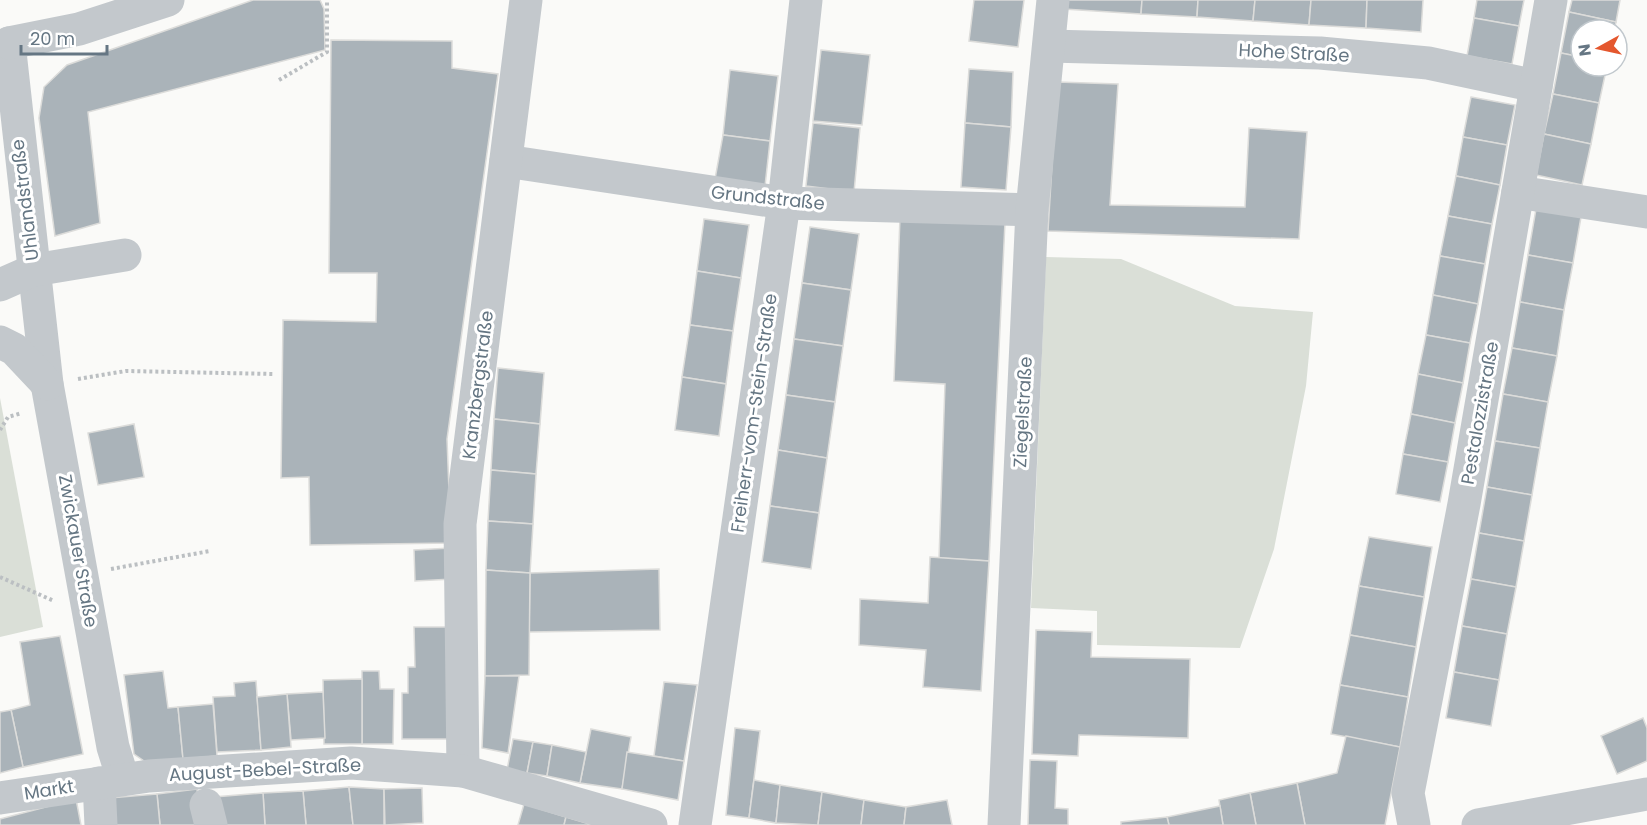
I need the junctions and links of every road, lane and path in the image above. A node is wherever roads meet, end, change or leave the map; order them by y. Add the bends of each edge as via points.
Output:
1 (168, 0) edge
2 (327, 0) edge
3 (526, 0) edge
4 (806, 0) edge
5 (1053, 0) edge
6 (1551, 0) edge
7 (4, 41) edge
8 (1049, 46) junction
9 (279, 80) dead end
10 (1536, 86) junction
11 (506, 160) junction
12 (1518, 192) junction
13 (784, 203) junction
14 (1032, 210) junction
15 (1647, 212) edge
16 (125, 255) dead end
17 (34, 270) junction
18 (0, 285) edge
19 (0, 342) edge
20 (273, 374) dead end
21 (47, 384) junction
22 (0, 417) edge
23 (8, 417) dead end
24 (210, 551) dead end
25 (0, 577) edge
26 (84, 587) junction
27 (463, 771) junction
28 (111, 781) junction
29 (1647, 794) edge
30 (0, 798) edge
31 (101, 825) edge
32 (651, 825) edge
33 (694, 825) edge
34 (1004, 825) edge
35 (1414, 825) edge
36 (1478, 825) edge

1 - 7 street, Uhlandstraße via 79,29
2 - 9 path via 327,52
3 - 11 street, Kranzbergstraße
4 - 13 street, Freiherr-vom-Stein-Straße
5 - 8 street, Ziegelstraße
6 - 10 street, Pestalozzistraße
7 - 17 street, Uhlandstraße
8 - 10 street, Hohe Straße via 1320,53 1428,63
8 - 14 street, Ziegelstraße
10 - 12 street, Pestalozzistraße
11 - 13 street, Grundstraße
11 - 27 street, Kranzbergstraße via 460,524
12 - 15 street
12 - 35 street, Pestalozzistraße via 1464,504 1408,792
13 - 14 street, Grundstraße
13 - 33 street, Freiherr-vom-Stein-Straße
14 - 34 street, Ziegelstraße
16 - 17 street, Uhlandstraße
17 - 18 street, Uhlandstraße
17 - 21 street, Uhlandstraße
19 - 21 street via 14,349
20 - 21 path via 126,371
21 - 26 street, Zwickauer Straße
22 - 23 path
24 - 26 path
25 - 26 path via 62,604
26 - 28 street, Zwickauer Straße via 113,747
27 - 28 street, August-Bebel-Straße via 351,763
27 - 32 street, August-Bebel-Straße
28 - 30 street, Markt
28 - 31 street, Zwickauer Straße
29 - 36 street

